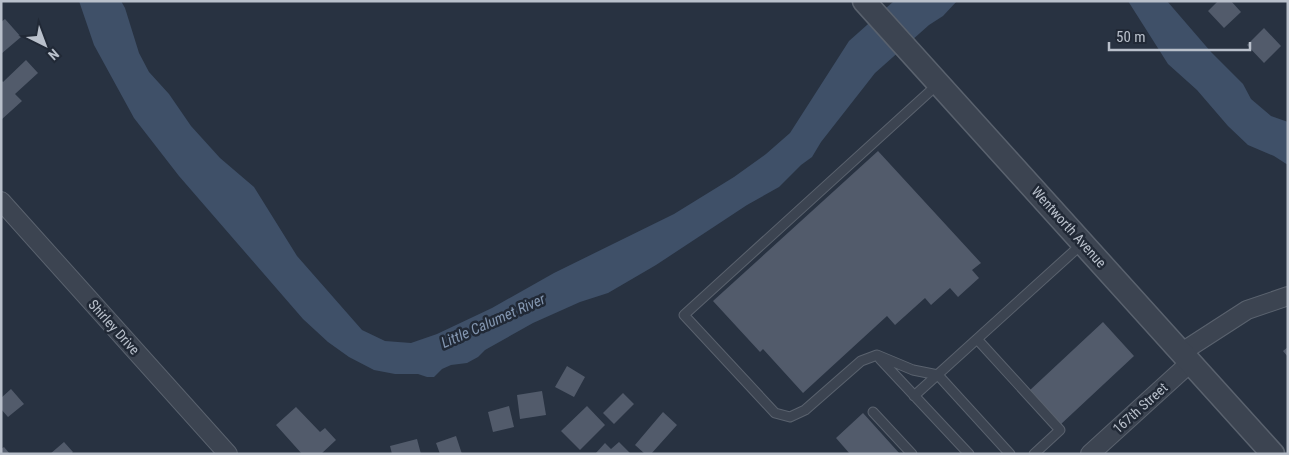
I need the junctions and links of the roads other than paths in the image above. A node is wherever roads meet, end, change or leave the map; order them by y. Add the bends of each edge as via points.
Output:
1 (864, 1) edge
2 (938, 83) junction
3 (1, 201) edge
4 (1083, 243) junction
5 (1288, 296) edge
6 (977, 339) junction
7 (877, 355) junction
8 (1186, 357) junction
9 (938, 375) junction
10 (914, 396) junction
11 (873, 412) dead end
12 (228, 454) edge
13 (912, 454) edge
14 (969, 454) edge
15 (1010, 454) edge
16 (1034, 454) edge
17 (1090, 454) edge
18 (1273, 454) edge

1 - 2 street, Wentworth Avenue
2 - 4 street, Wentworth Avenue
2 - 7 lane via 684,315 775,413 790,417 805,410 861,361
3 - 12 street, Shirley Drive
4 - 6 lane
4 - 8 street, Wentworth Avenue
5 - 8 street, 167th Street via 1247,310
6 - 9 lane
6 - 16 lane via 1060,430
7 - 9 lane via 913,370
7 - 10 lane
8 - 17 street, 167th Street
8 - 18 street, Wentworth Avenue
9 - 10 lane
9 - 15 lane
10 - 14 lane
11 - 13 lane

